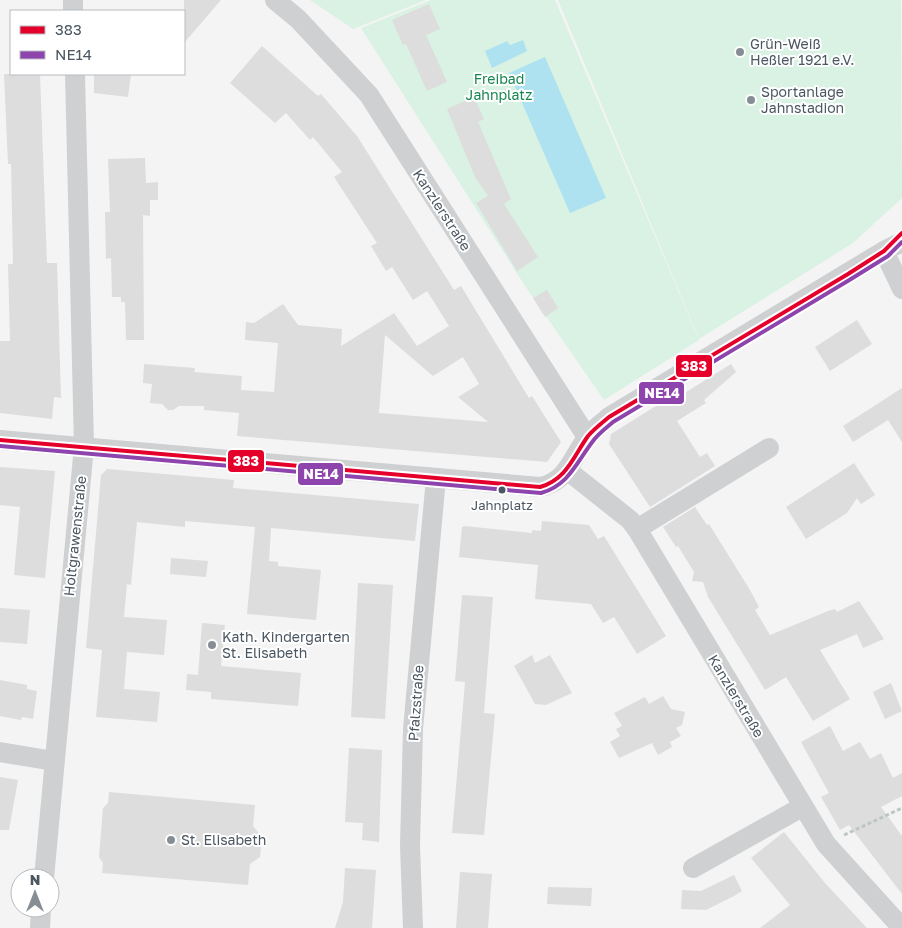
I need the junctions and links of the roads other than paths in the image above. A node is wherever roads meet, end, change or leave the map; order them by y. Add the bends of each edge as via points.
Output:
1 (275, 0) edge
2 (75, 75) edge
3 (902, 233) edge
4 (902, 242) edge
5 (884, 251) junction
6 (902, 289) edge
7 (587, 437) junction
8 (0, 440) edge
9 (84, 446) junction
10 (769, 448) dead end
11 (567, 470) junction
12 (436, 478) junction
13 (637, 529) junction
14 (0, 752) edge
15 (54, 761) junction
16 (802, 807) junction
17 (45, 868) edge
18 (693, 868) dead end
19 (413, 928) edge
20 (902, 928) edge

1 - 7 street, Kanzlerstraße via 298,19 369,95
2 - 9 street, Holtgrawenstraße
3 - 5 street
4 - 5 street
5 - 6 street
5 - 7 street via 609,417
7 - 11 street
8 - 9 street
9 - 12 street
9 - 15 street, Holtgrawenstraße
10 - 13 street
11 - 12 street via 557,482 540,487
11 - 13 street, Kanzlerstraße
12 - 19 street, Pfalzstraße via 413,729 410,846
13 - 16 street, Kanzlerstraße
14 - 15 street
15 - 17 street, Holtgrawenstraße
16 - 18 street
16 - 20 street, Kanzlerstraße via 826,844

